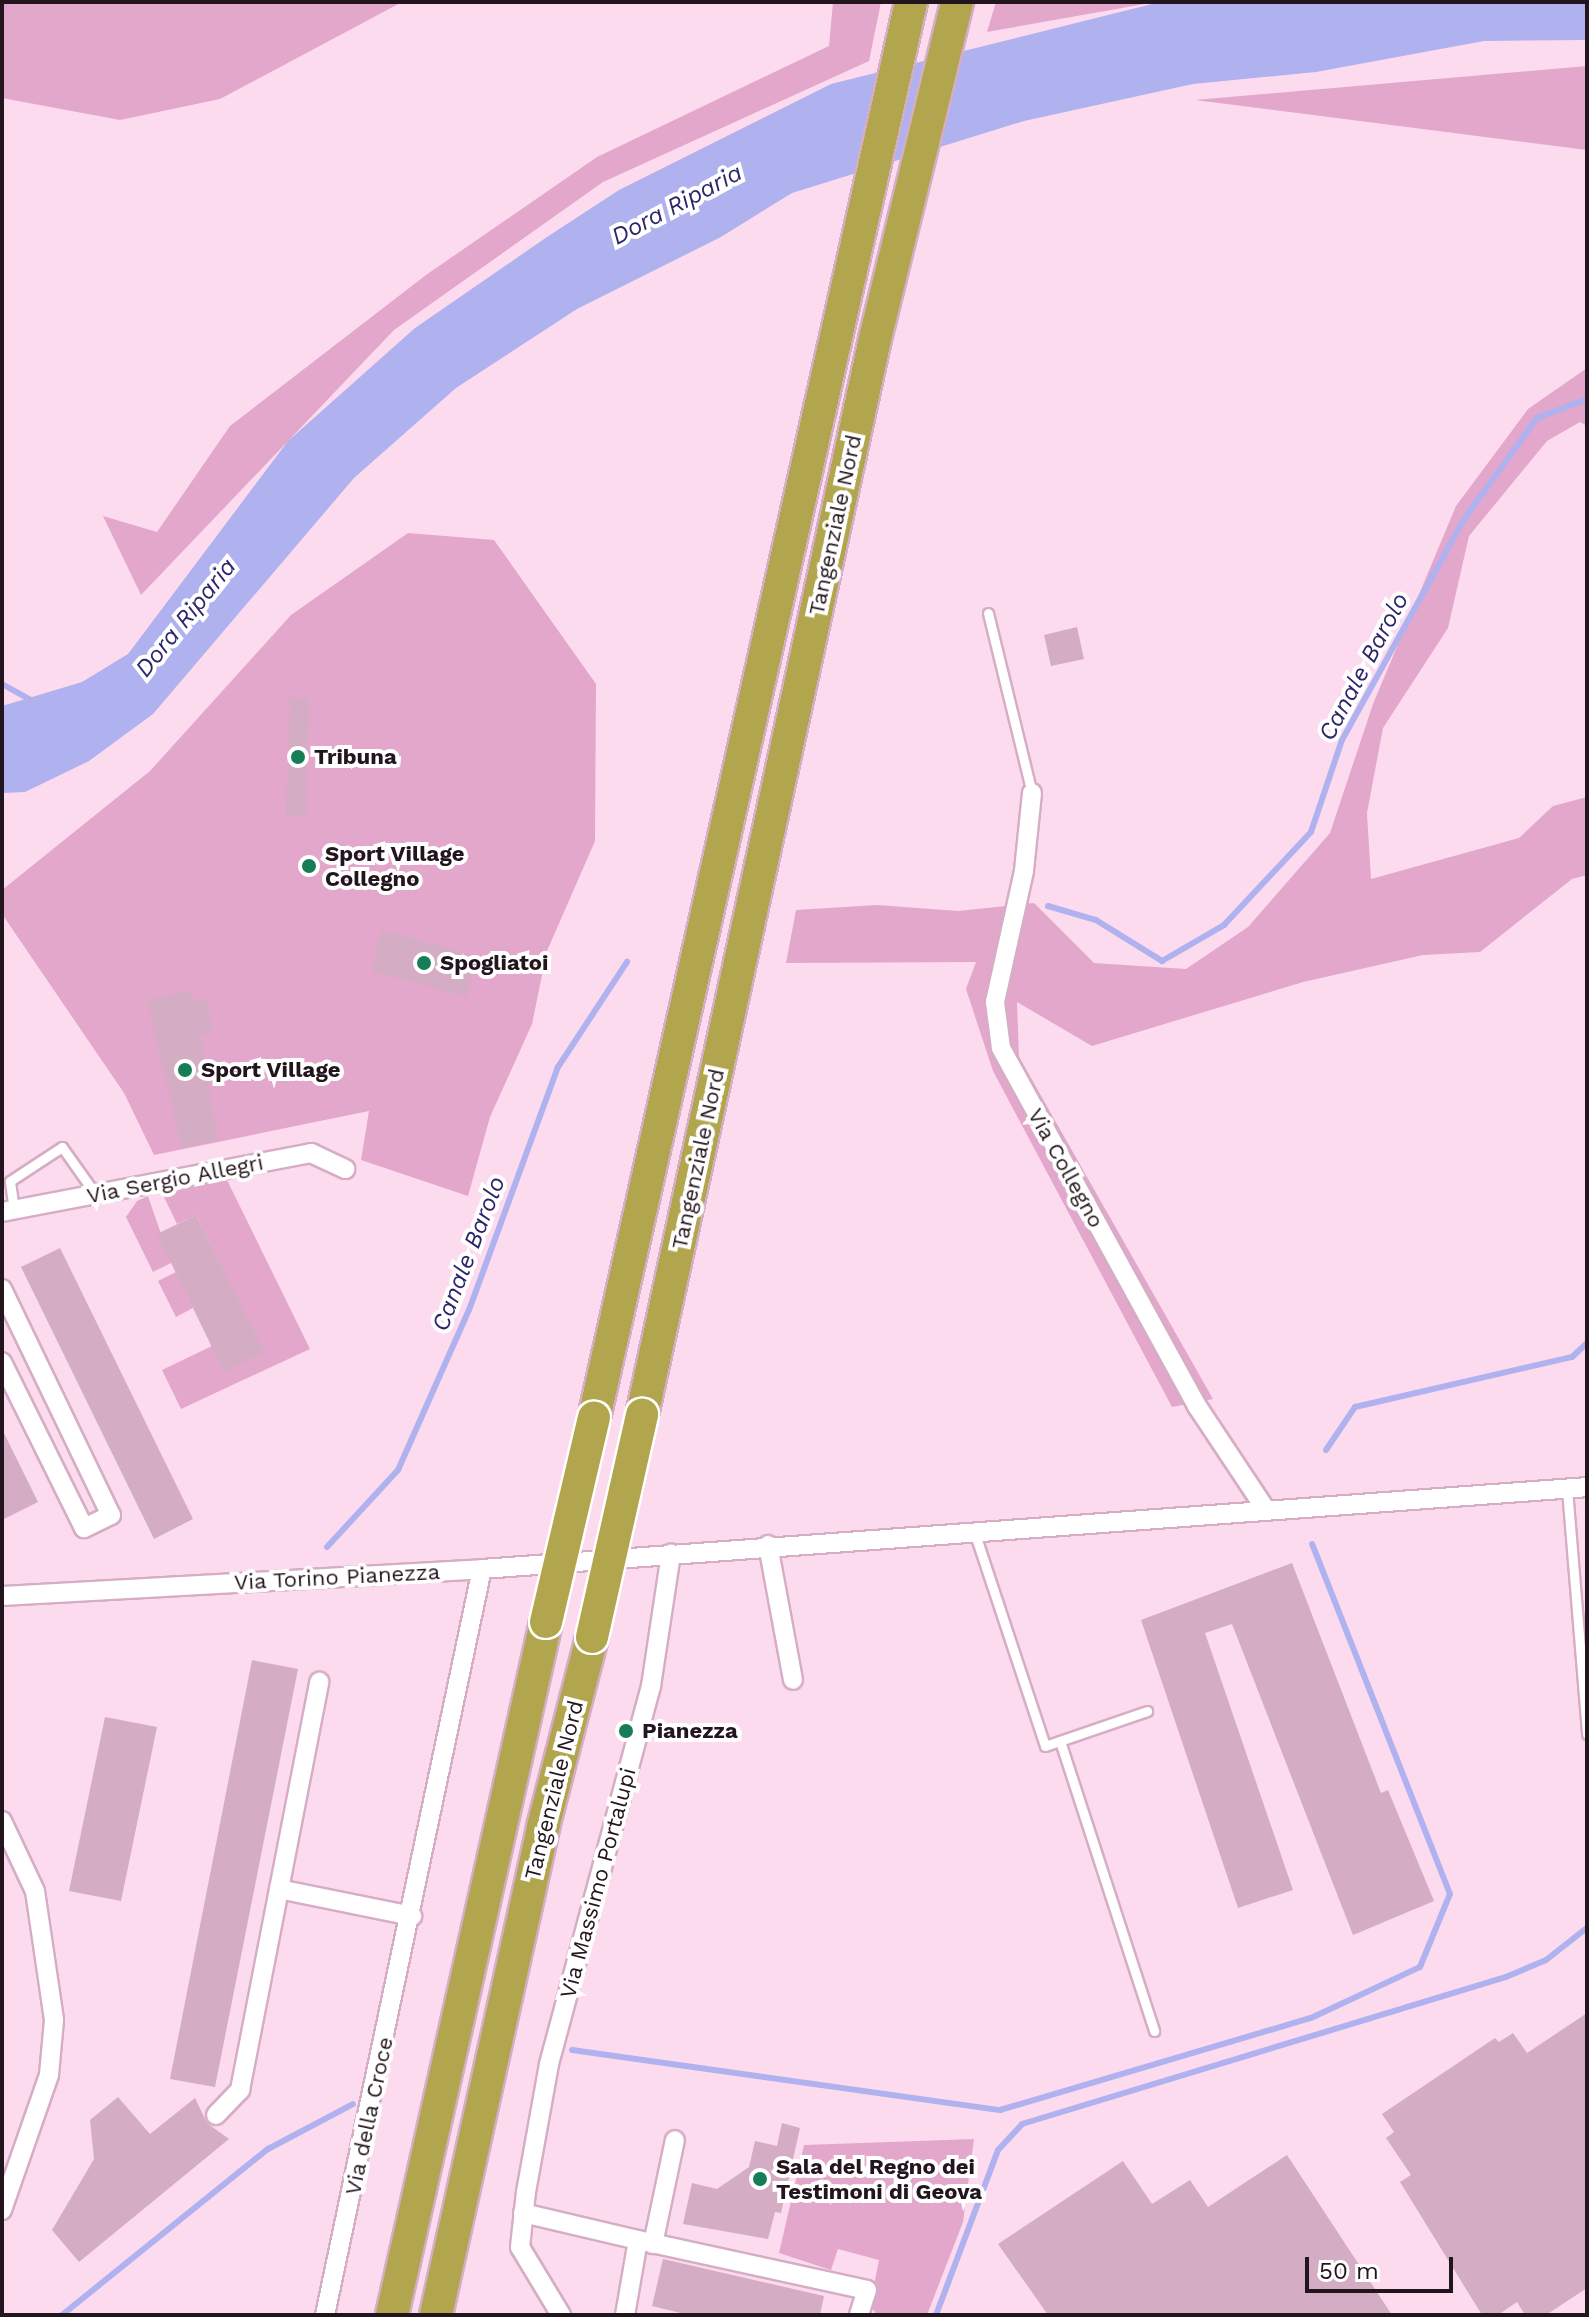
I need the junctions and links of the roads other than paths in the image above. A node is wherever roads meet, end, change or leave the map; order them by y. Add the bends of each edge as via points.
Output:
1 (911, 2) edge
2 (957, 2) edge
3 (988, 613) dead end
4 (1032, 793) joint
5 (345, 1169) dead end
6 (96, 1195) junction
7 (8, 1211) edge
8 (2, 1289) edge
9 (2, 1362) edge
10 (1587, 1487) edge
11 (1567, 1489) junction
12 (1266, 1510) junction
13 (973, 1528) junction
14 (768, 1545) junction
15 (671, 1554) junction
16 (482, 1569) junction
17 (2, 1596) edge
18 (793, 1680) dead end
19 (319, 1682) dead end
20 (1147, 1711) dead end
21 (1587, 1734) edge
22 (1060, 1741) junction
23 (2, 1821) edge
24 (279, 1889) junction
25 (412, 1916) junction
26 (1154, 2031) dead end
27 (216, 2115) dead end
28 (675, 2140) dead end
29 (2, 2210) edge
30 (523, 2213) junction
31 (646, 2242) junction
32 (325, 2315) edge
33 (392, 2315) edge
34 (436, 2315) edge
35 (561, 2315) edge
36 (625, 2315) edge
37 (859, 2315) edge

1 - 33 highway, Tangenziale Nord, bridge
2 - 34 highway, Tangenziale Nord, bridge via 875,339 642,1415 543,1827
3 - 4 lane
4 - 12 street, Via Collegno via 1024,871 995,1002 1001,1048 1197,1406
5 - 6 street, Via Sergio Allegri via 311,1153
6 - 7 street, Via Sergio Allegri
6 - 7 lane via 62,1147 10,1181
8 - 9 street via 111,1515 84,1528
10 - 11 street
11 - 12 street
11 - 21 lane
12 - 13 street
13 - 14 street
13 - 22 lane via 1045,1746
14 - 15 street
14 - 18 street
15 - 16 street, Via Torino Pianezza
15 - 30 street, Via Massimo Portalupi via 651,1686 549,2064
16 - 17 street, Via Torino Pianezza
16 - 25 street, Via della Croce
19 - 24 street
20 - 22 lane
22 - 26 lane
23 - 29 street via 35,1891 54,2020 49,2075
24 - 25 street
24 - 27 street via 240,2090
25 - 32 street, Via della Croce
28 - 31 street
30 - 31 street
30 - 35 street, Via Massimo Portalupi via 523,2256
31 - 36 street
31 - 37 street via 867,2290

